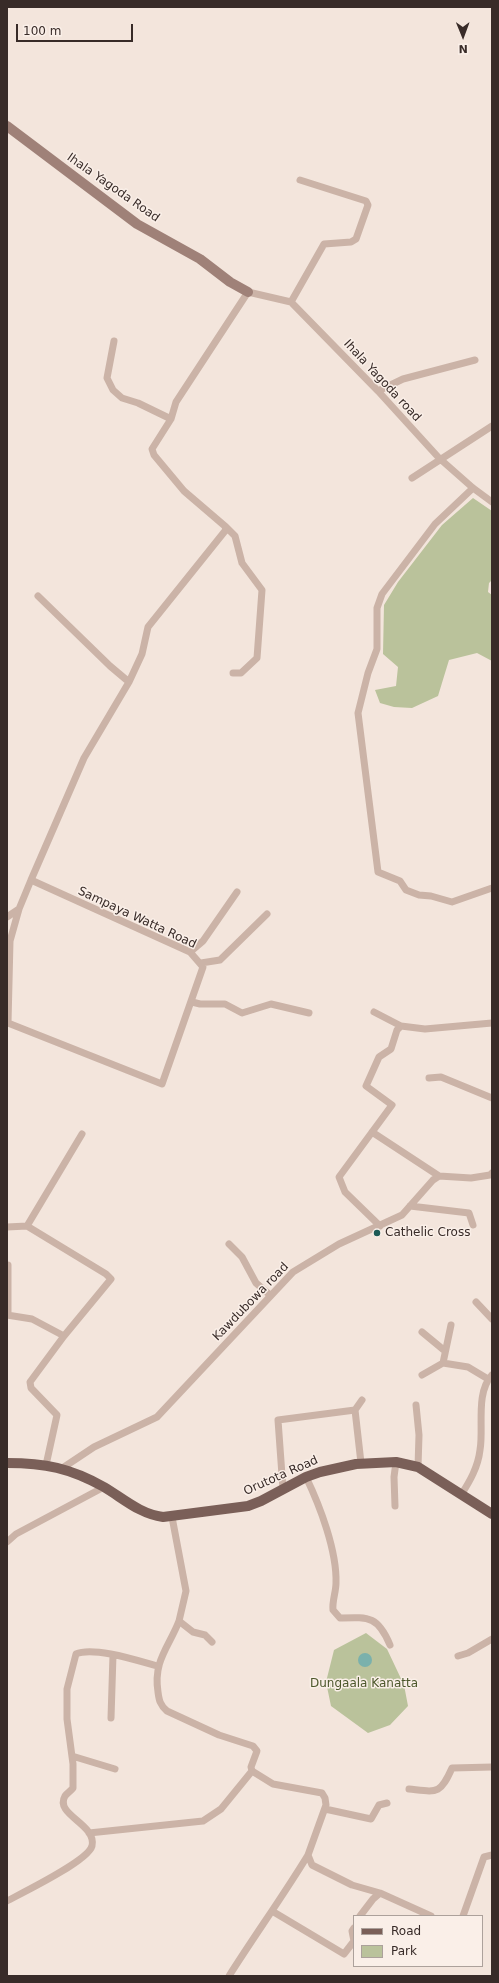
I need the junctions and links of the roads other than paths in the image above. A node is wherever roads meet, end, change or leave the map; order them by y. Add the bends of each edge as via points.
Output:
1 (7, 126) edge
2 (300, 180) dead end
3 (248, 292) junction
4 (291, 302) junction
5 (114, 341) dead end
6 (475, 360) dead end
7 (378, 391) junction
8 (171, 419) junction
9 (492, 426) edge
10 (440, 458) junction
11 (412, 478) dead end
12 (473, 488) junction
13 (492, 502) edge
14 (226, 527) junction
15 (38, 596) dead end
16 (233, 673) dead end
17 (129, 682) junction
18 (31, 880) junction
19 (492, 888) edge
20 (237, 892) dead end
21 (19, 909) junction
22 (267, 914) dead end
23 (7, 917) edge
24 (190, 952) junction
25 (201, 963) junction
26 (192, 1002) junction
27 (374, 1012) dead end
28 (309, 1013) dead end
29 (492, 1023) edge
30 (401, 1026) junction
31 (429, 1078) dead end
32 (492, 1098) edge
33 (372, 1132) junction
34 (82, 1134) dead end
35 (492, 1172) edge
36 (439, 1176) junction
37 (410, 1206) junction
38 (473, 1225) dead end
39 (27, 1226) junction
40 (380, 1226) junction
41 (7, 1227) edge
42 (229, 1244) dead end
43 (8, 1265) dead end
44 (270, 1295) junction
45 (476, 1302) dead end
46 (7, 1315) edge
47 (492, 1319) edge
48 (451, 1325) dead end
49 (422, 1332) dead end
50 (64, 1336) junction
51 (445, 1351) junction
52 (443, 1363) junction
53 (422, 1375) dead end
54 (490, 1377) edge
55 (362, 1400) dead end
56 (416, 1405) dead end
57 (355, 1410) junction
58 (396, 1462) junction
59 (7, 1463) edge
60 (361, 1463) junction
61 (46, 1465) junction
62 (418, 1467) junction
63 (61, 1468) junction
64 (306, 1477) junction
65 (104, 1487) junction
66 (283, 1489) junction
67 (460, 1495) junction
68 (395, 1506) dead end
69 (492, 1514) edge
70 (172, 1517) junction
71 (7, 1542) edge
72 (179, 1621) junction
73 (492, 1639) edge
74 (212, 1642) dead end
75 (390, 1645) dead end
76 (113, 1655) junction
77 (458, 1656) dead end
78 (157, 1666) junction
79 (111, 1718) dead end
80 (72, 1756) junction
81 (492, 1767) edge
82 (115, 1769) dead end
83 (252, 1771) junction
84 (409, 1789) dead end
85 (387, 1803) dead end
86 (325, 1809) junction
87 (89, 1833) junction
88 (308, 1855) junction
89 (492, 1855) edge
90 (380, 1893) junction
91 (7, 1901) edge
92 (272, 1912) junction
93 (361, 1915) edge
94 (429, 1915) edge
95 (463, 1915) edge
96 (353, 1942) edge
97 (229, 1976) edge

1 - 3 street, Ihala Yagoda Road via 137,224 200,259
2 - 4 street via 366,201 368,205 356,239 351,242 324,244
3 - 4 street
3 - 8 street via 176,402
4 - 7 street, Ihala Yagoda road
5 - 8 street via 107,378 113,390 122,398
6 - 7 street via 403,379
7 - 10 street, Ihala Yagoda road
8 - 14 street via 152,449 154,455 184,491
9 - 10 street
10 - 11 street
10 - 12 street, Ihala Yagoda road
12 - 13 street, Ihala Yagoda road
12 - 19 street via 435,524 382,594 377,608 377,649 358,713 378,872 400,881 406,890 412,893 452,902
14 - 16 street via 235,536 242,563 262,590 257,658 241,673
14 - 17 street via 148,627 142,654
15 - 17 street
17 - 18 street via 84,758
18 - 21 street
18 - 24 street, Sampaya Watta Road
20 - 24 street via 203,941
21 - 23 street
21 - 26 street, Sampaya Watta Road via 10,941 8,1023 162,1084
22 - 25 street via 220,960
24 - 25 street, Sampaya Watta Road
25 - 26 street, Sampaya Watta Road via 203,967
26 - 28 street via 225,1004 242,1013 271,1004
27 - 30 street
29 - 30 street via 425,1029
30 - 33 street via 397,1030 391,1049 379,1057 366,1086 392,1105
31 - 32 street via 441,1077
33 - 36 street
33 - 40 street via 339,1177 345,1192
34 - 39 street
35 - 36 street via 490,1175 471,1178
36 - 37 street, Kawdubowa road
37 - 38 street via 470,1213
37 - 40 street, Kawdubowa road via 402,1216
39 - 41 street
39 - 50 street via 111,1279
40 - 44 street, Kawdubowa road via 339,1244 293,1272
42 - 44 street via 242,1257 256,1283
43 - 46 street
44 - 63 street, Kawdubowa road via 157,1417 94,1447
45 - 47 street
46 - 50 street via 32,1319
48 - 51 street
49 - 51 street
50 - 61 street via 30,1382 31,1388 57,1415
51 - 52 street
52 - 53 street
52 - 54 street via 468,1367
54 - 67 street via 481,1408 481,1450 474,1475
55 - 57 street
56 - 62 street via 419,1435
57 - 60 street
57 - 66 street via 278,1420
58 - 60 main road, Orutota Road
58 - 62 main road, Orutota Road
58 - 68 street
59 - 61 main road, Orutota Road
60 - 64 main road, Orutota Road via 341,1466
61 - 63 main road, Orutota Road
62 - 67 main road, Orutota Road
63 - 65 main road, Orutota Road
64 - 66 main road, Orutota Road
64 - 75 street via 321,1514 335,1563 333,1610 340,1618 367,1618 377,1622
65 - 70 main road, Orutota Road via 146,1514 163,1518
65 - 71 street via 16,1534
66 - 70 main road, Orutota Road via 248,1506
67 - 69 main road, Orutota Road
70 - 72 street via 186,1591
72 - 74 street via 193,1632 205,1635
72 - 78 street
73 - 77 street
76 - 78 street
76 - 79 street
76 - 80 street via 82,1651 76,1654 67,1689 67,1719
78 - 83 street via 157,1687 166,1711 219,1735 254,1746 258,1751 251,1767
80 - 82 street
80 - 87 street via 73,1788 64,1797 64,1808
81 - 84 street via 452,1768 444,1786 433,1791
83 - 86 street via 273,1784 322,1793 325,1798
83 - 87 street via 221,1809 202,1821
85 - 86 street via 379,1805 370,1819
86 - 88 street
87 - 91 street via 92,1847 85,1856
88 - 90 street via 312,1865 352,1885
88 - 92 street
89 - 95 street via 484,1857
90 - 93 street
90 - 94 street
92 - 96 street via 344,1954
92 - 97 street

